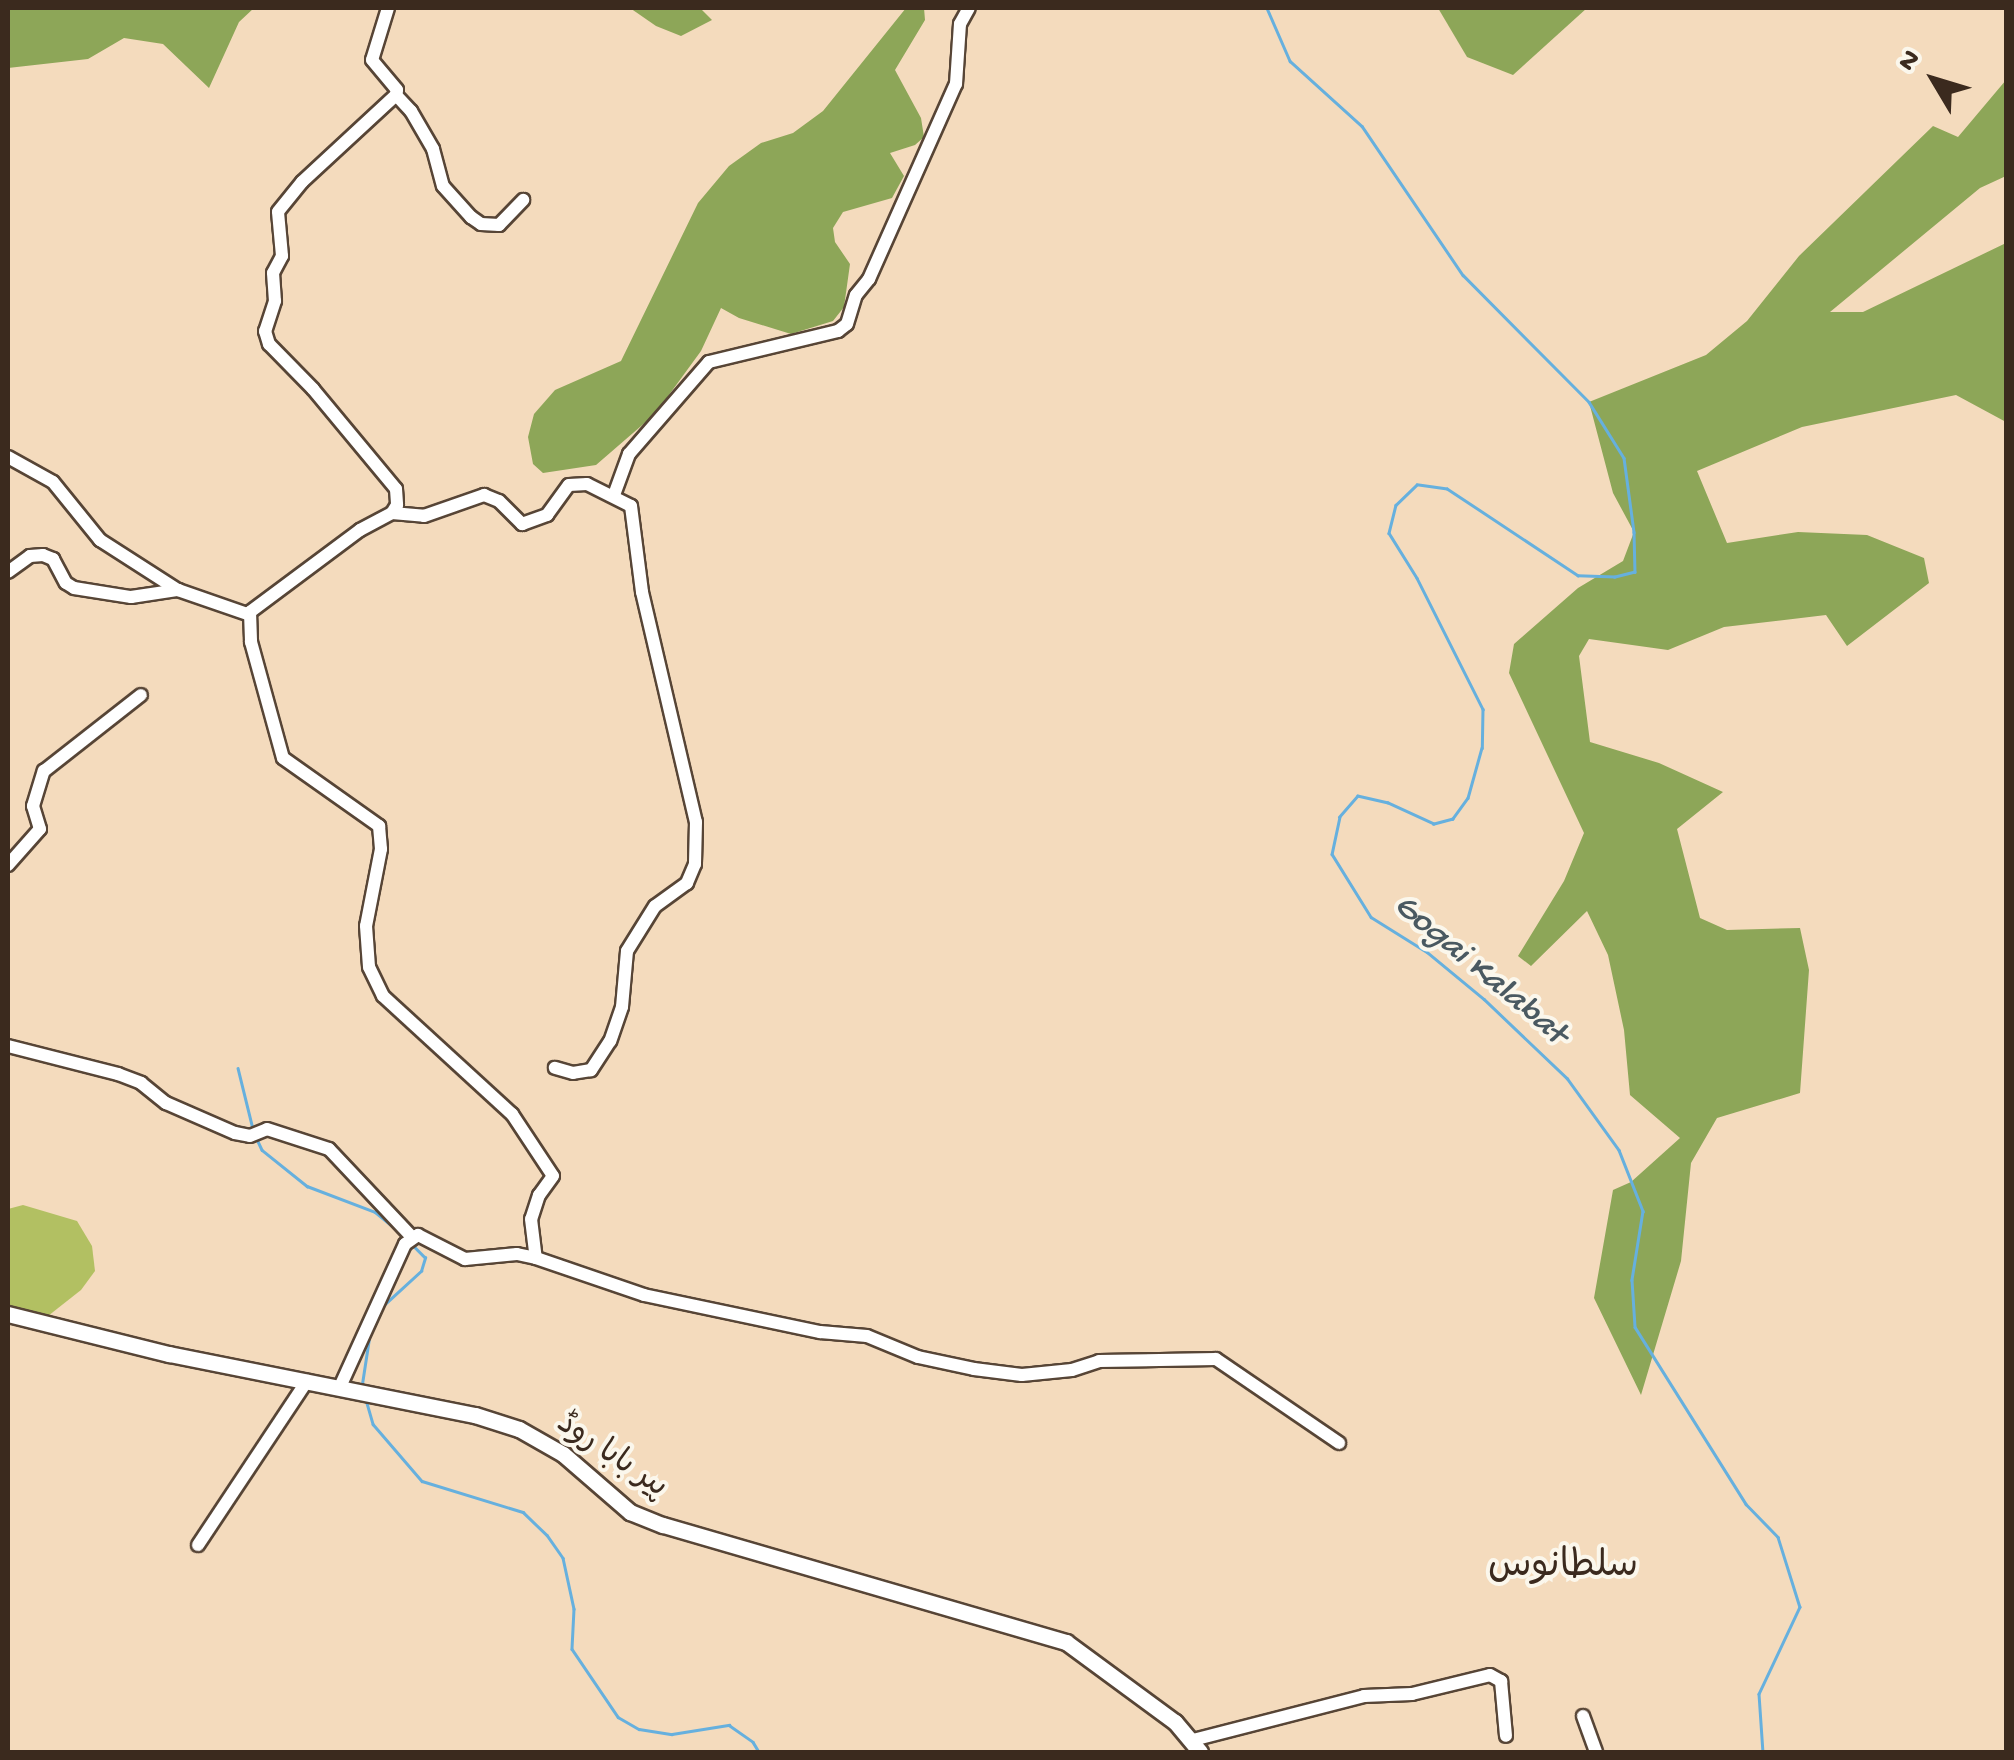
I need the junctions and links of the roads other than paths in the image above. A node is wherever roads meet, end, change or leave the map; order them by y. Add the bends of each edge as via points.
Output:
1 (388, 8) edge
2 (969, 8) edge
3 (396, 95) junction
4 (523, 200) dead end
5 (8, 458) edge
6 (614, 495) junction
7 (392, 513) junction
8 (8, 572) edge
9 (178, 590) junction
10 (250, 615) junction
11 (141, 695) dead end
12 (8, 864) edge
13 (8, 1046) edge
14 (555, 1068) dead end
15 (411, 1237) junction
16 (536, 1258) junction
17 (8, 1314) edge
18 (306, 1381) junction
19 (339, 1388) junction
20 (1339, 1443) dead end
21 (198, 1544) dead end
22 (1583, 1716) dead end
23 (1506, 1736) dead end
24 (1196, 1746) edge
25 (1596, 1752) edge

1 - 3 street via 372,60
2 - 6 street via 960,24 956,84 847,324 709,362 647,428
3 - 4 street via 433,150 443,186 471,217 499,225
3 - 7 street via 278,212 282,256 264,331 396,489
5 - 9 street via 53,482 100,540
6 - 7 street via 569,485 548,515 522,524 499,500 484,495 424,516
6 - 14 street via 631,506 642,592 696,822 695,864 687,883 655,906 627,951 622,1007 591,1070
7 - 10 street
8 - 9 street via 30,556 44,555 66,584 92,592 131,597
9 - 10 street
10 - 16 street via 283,758 379,826 382,849 366,926 369,966 383,996 512,1114 553,1176 531,1220
11 - 12 street via 44,771 34,806 40,829
13 - 15 street via 141,1082 194,1117 250,1136 266,1130 329,1149
15 - 16 street via 465,1259
15 - 19 street
16 - 20 street via 644,1295 867,1336 918,1357 974,1369 1022,1374 1099,1361 1216,1359
17 - 18 main road, پیر بابا روڈ
18 - 19 main road, پیر بابا روڈ
18 - 21 street
19 - 24 main road, پیر بابا روڈ via 519,1429 563,1454 630,1512 663,1525 1066,1642 1175,1722
22 - 25 street
23 - 24 street via 1501,1681 1490,1675 1412,1694 1364,1696

